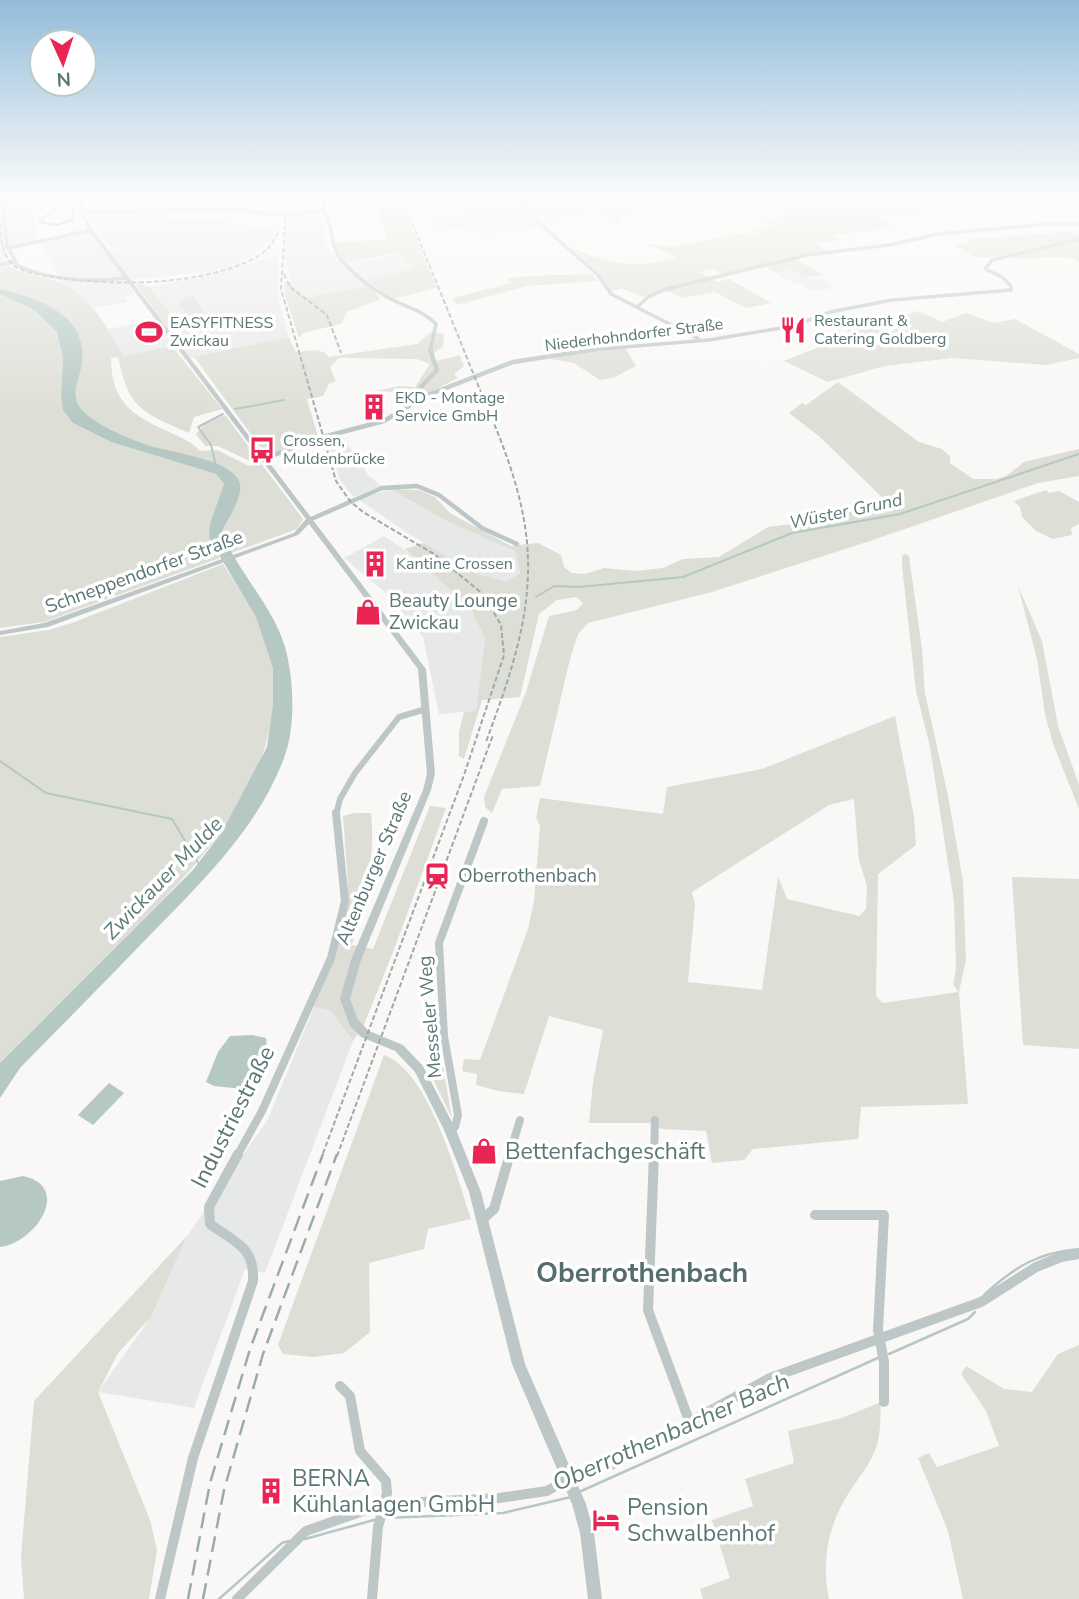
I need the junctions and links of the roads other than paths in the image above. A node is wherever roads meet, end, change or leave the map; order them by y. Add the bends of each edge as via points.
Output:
1 (30, 270) edge
2 (121, 270) edge
3 (353, 270) edge
4 (592, 270) edge
5 (747, 270) edge
6 (987, 270) edge
7 (126, 276) junction
8 (637, 307) junction
9 (699, 339) junction
10 (405, 407) junction
11 (263, 459) junction
12 (309, 520) junction
13 (296, 534) junction
14 (323, 537) junction
15 (517, 544) dead end
16 (3, 633) edge
17 (426, 709) junction
18 (484, 821) dead end
19 (520, 1120) dead end
20 (654, 1120) dead end
21 (450, 1130) junction
22 (815, 1215) dead end
23 (482, 1219) junction
24 (1079, 1254) edge
25 (881, 1343) junction
26 (340, 1386) dead end
27 (884, 1402) dead end
28 (690, 1423) junction
29 (571, 1482) junction
30 (380, 1514) junction
31 (160, 1599) edge
32 (237, 1599) edge
33 (372, 1599) edge
34 (594, 1599) edge

1 - 7 street via 94,280
2 - 7 street, Altenburger Straße
3 - 10 street via 385,296 436,324 430,350 437,370
4 - 8 street via 604,288
5 - 8 street via 667,289
6 - 9 street, Niederhohndorfer Straße via 1002,276 1010,290 892,300 793,326
7 - 11 street, Altenburger Straße
8 - 9 street
9 - 10 street, Niederhohndorfer Straße via 575,351 502,364
10 - 11 street, Niederhohndorfer Straße via 384,421
11 - 12 street, Altenburger Straße
12 - 13 street, Schneppendorfer Straße
12 - 14 street, Altenburger Straße
12 - 15 street via 382,488 417,486 439,495 482,528
13 - 14 street, Schneppendorfer Straße
13 - 16 street, Schneppendorfer Straße via 45,625
14 - 17 street, Altenburger Straße via 422,669
17 - 21 street, Altenburger Straße via 432,774 356,960 345,999 348,1014 365,1034 411,1058
17 - 31 street, Industriestraße via 399,717 340,799 336,815 345,901 331,958 262,1111 209,1207 210,1224 250,1252 256,1265 193,1458
18 - 21 street, Messeler Weg via 439,943 444,1035 458,1115
19 - 23 street via 494,1209
20 - 28 street via 648,1310
21 - 23 street, Altenburger Straße
22 - 25 street via 884,1215
23 - 29 street, Altenburger Straße via 519,1364
24 - 25 street via 1046,1260 990,1298
25 - 27 street
25 - 28 street via 770,1378
26 - 30 street via 350,1396 360,1451 386,1481
28 - 29 street
29 - 30 street via 528,1495
29 - 34 street, Altenburger Straße via 587,1533
30 - 32 street via 306,1531
30 - 33 street

